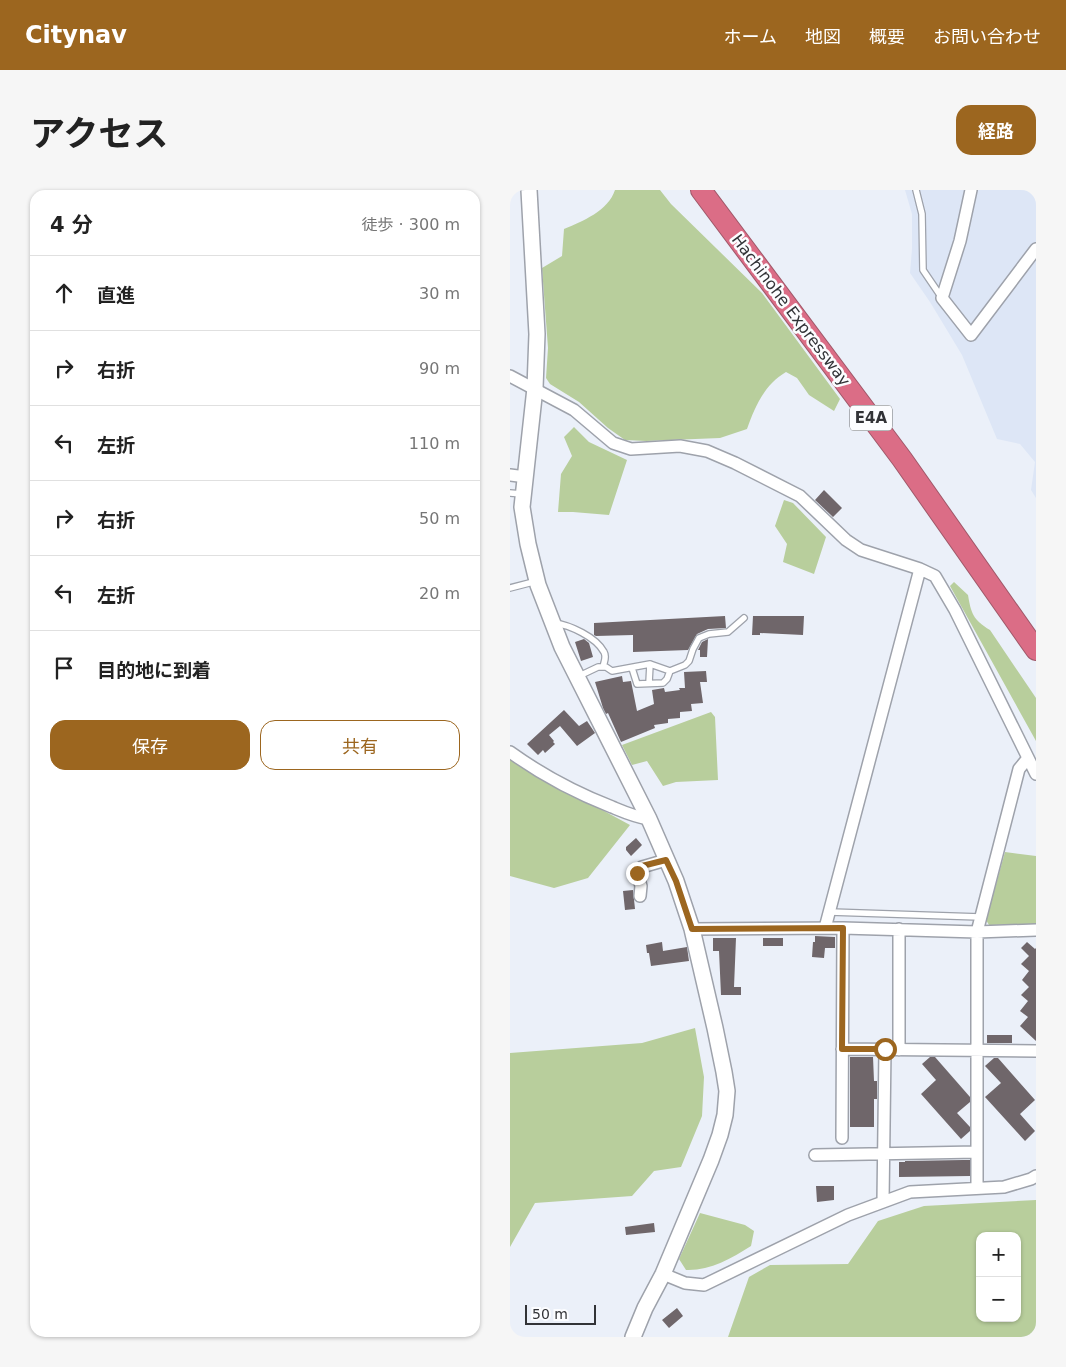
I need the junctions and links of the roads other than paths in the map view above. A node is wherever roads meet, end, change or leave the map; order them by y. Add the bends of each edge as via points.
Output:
1 (529, 190) edge
2 (701, 190) edge
3 (916, 190) edge
4 (971, 190) edge
5 (1036, 248) edge
6 (942, 298) junction
7 (510, 376) edge
8 (535, 388) junction
9 (510, 476) edge
10 (526, 477) junction
11 (517, 493) edge
12 (920, 569) junction
13 (537, 581) junction
14 (510, 588) edge
15 (744, 618) dead end
16 (553, 623) junction
17 (1036, 650) edge
18 (650, 664) junction
19 (603, 667) junction
20 (632, 668) junction
21 (670, 671) junction
22 (577, 677) junction
23 (649, 683) junction
24 (510, 752) edge
25 (1033, 765) edge
26 (648, 819) junction
27 (666, 860) junction
28 (640, 896) dead end
29 (830, 912) junction
30 (981, 918) junction
31 (825, 928) junction
32 (843, 928) junction
33 (692, 929) junction
34 (899, 929) junction
35 (1036, 930) edge
36 (977, 932) junction
37 (842, 1049) junction
38 (885, 1049) junction
39 (899, 1050) junction
40 (977, 1050) junction
41 (1036, 1051) edge
42 (842, 1138) dead end
43 (977, 1152) junction
44 (883, 1154) junction
45 (816, 1155) dead end
46 (1036, 1176) edge
47 (977, 1188) junction
48 (883, 1201) junction
49 (663, 1274) junction
50 (634, 1337) edge

1 - 8 street via 537,334
2 - 17 highway, Hachinohe Expressway / E4A via 902,459
3 - 6 lane via 922,214 923,270
4 - 6 street via 960,241
5 - 6 street via 971,335
7 - 8 street
8 - 10 street
8 - 12 street via 574,410 613,443 631,449 680,446 707,451 735,463 800,496 861,550
9 - 10 street
10 - 11 street
11 - 13 street
12 - 25 street via 935,576 956,610
12 - 29 street
13 - 14 lane
13 - 16 street
15 - 21 lane via 728,632 699,638 689,661
16 - 19 lane via 577,629 598,646 605,653
16 - 22 street
18 - 20 lane
18 - 21 lane
18 - 23 lane
19 - 20 lane via 612,671
19 - 22 lane
20 - 23 lane via 637,684
21 - 23 lane via 663,683
22 - 26 street
24 - 26 street via 554,781 592,800
25 - 30 street via 1019,769
26 - 27 street
27 - 28 street via 642,866 637,873
27 - 33 street
29 - 30 lane
29 - 31 street
30 - 36 street
31 - 32 street
31 - 33 street
32 - 34 street
32 - 37 street
33 - 49 street via 727,1091 720,1135
34 - 36 street
34 - 39 street
35 - 36 street
36 - 40 street
37 - 38 street
37 - 42 street
38 - 39 street
38 - 44 street
39 - 40 street
40 - 41 street
40 - 43 street
43 - 44 street
43 - 47 street
44 - 45 street
44 - 48 street
46 - 47 street via 1004,1187
47 - 48 street via 910,1192
48 - 49 street via 704,1284 685,1283
49 - 50 street

